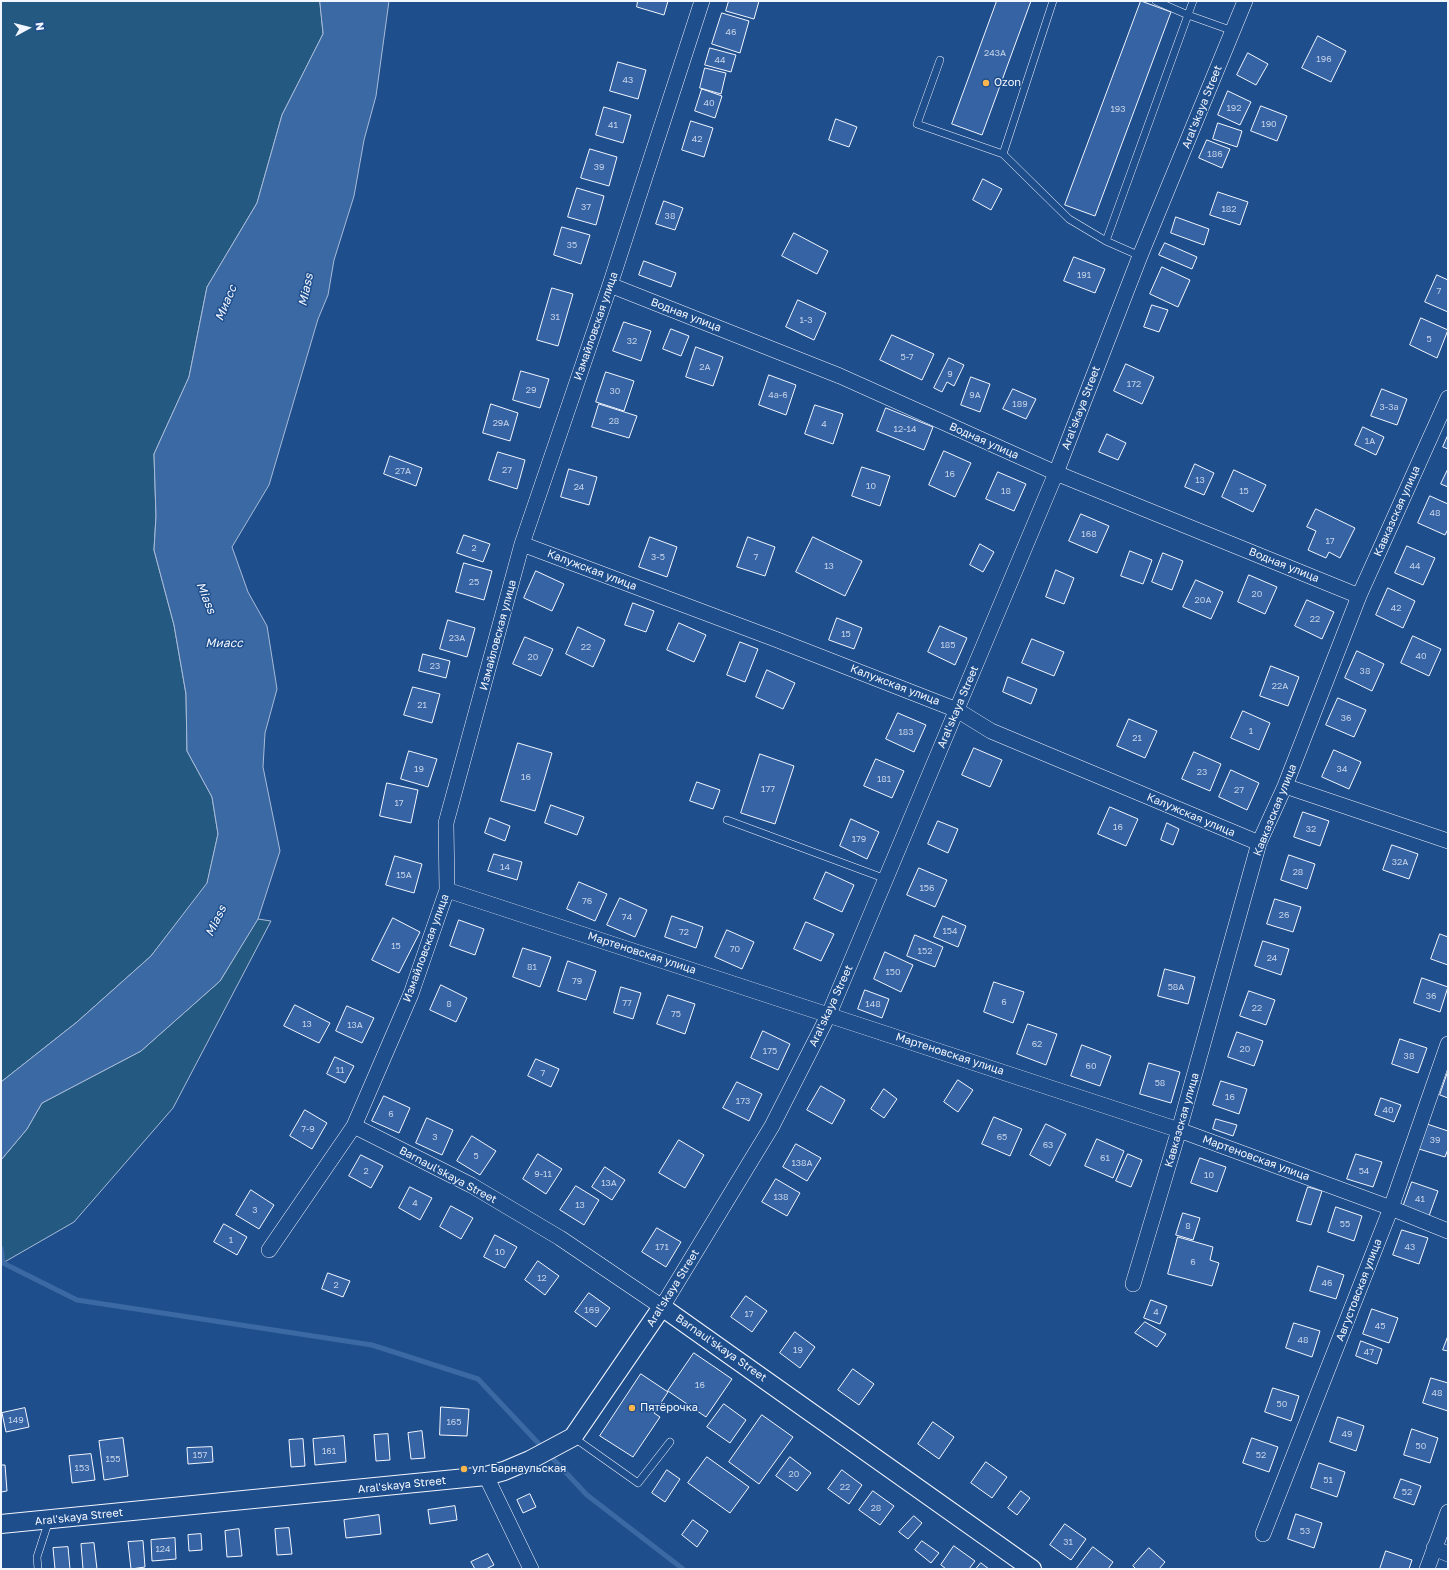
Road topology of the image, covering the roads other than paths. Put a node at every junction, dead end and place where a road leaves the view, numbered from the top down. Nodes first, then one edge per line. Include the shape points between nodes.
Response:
1 (702, 1) edge
2 (1053, 1) edge
3 (1156, 1) edge
4 (1193, 1) edge
5 (1245, 1) edge
6 (1188, 15) junction
7 (1233, 31) junction
8 (940, 60) dead end
9 (1003, 154) junction
10 (1106, 240) junction
11 (1140, 256) junction
12 (610, 285) junction
13 (1448, 398) edge
14 (1056, 473) junction
15 (522, 544) junction
16 (1359, 596) junction
17 (957, 710) junction
18 (1285, 786) junction
19 (727, 820) dead end
20 (1448, 841) edge
21 (1259, 843) junction
22 (886, 878) junction
23 (447, 890) junction
24 (830, 1014) junction
25 (1448, 1044) edge
26 (354, 1126) junction
27 (1179, 1130) junction
28 (1391, 1208) junction
29 (1448, 1231) edge
30 (269, 1250) dead end
31 (1133, 1284) dead end
32 (662, 1306) junction
33 (567, 1441) junction
34 (670, 1442) dead end
35 (486, 1476) junction
36 (1448, 1512) edge
37 (49, 1520) junction
38 (1, 1524) edge
39 (1263, 1534) dead end
40 (1441, 1551) edge
41 (38, 1569) edge
42 (531, 1569) edge
43 (1032, 1569) edge
44 (1427, 1569) edge

1 - 12 street, Измайловская улица
2 - 9 lane
3 - 6 lane
4 - 6 lane
5 - 7 street, Aral'skaya Street
6 - 7 lane
6 - 10 lane
7 - 11 street, Aral'skaya Street
8 - 9 lane via 917,124
9 - 10 lane via 1069,219
10 - 11 lane
11 - 14 street, Aral'skaya Street
12 - 14 street, Водная улица via 840,376
12 - 15 street, Измайловская улица
13 - 16 street, Кавказская улица
14 - 16 street, Водная улица
14 - 17 street, Aral'skaya Street
15 - 17 street, Калужская улица
15 - 23 street, Измайловская улица via 446,823
16 - 18 street, Кавказская улица
17 - 21 street, Калужская улица via 991,731
17 - 22 street, Aral'skaya Street
18 - 20 street
18 - 21 street, Кавказская улица
19 - 22 lane
21 - 27 street, Кавказская улица
22 - 24 street, Aral'skaya Street
23 - 24 street, Мартеновская улица
23 - 26 street, Измайловская улица via 411,994
24 - 27 street, Мартеновская улица
24 - 32 street, Aral'skaya Street via 772,1126
25 - 28 street, Августовская улица
26 - 30 street, Измайловская улица
26 - 32 street, Barnaul'skaya Street via 476,1188 560,1238
27 - 28 street, Мартеновская улица
27 - 31 street, Кавказская улица
28 - 29 street, Мартеновская улица
28 - 39 street, Августовская улица
32 - 33 street, Aral'skaya Street
32 - 43 street, Barnaul'skaya Street
33 - 34 lane via 638,1483
33 - 35 street, Aral'skaya Street via 530,1460
35 - 37 street, Aral'skaya Street
35 - 42 street
36 - 40 street
37 - 38 street, Aral'skaya Street
37 - 41 lane via 37,1557
40 - 44 street

